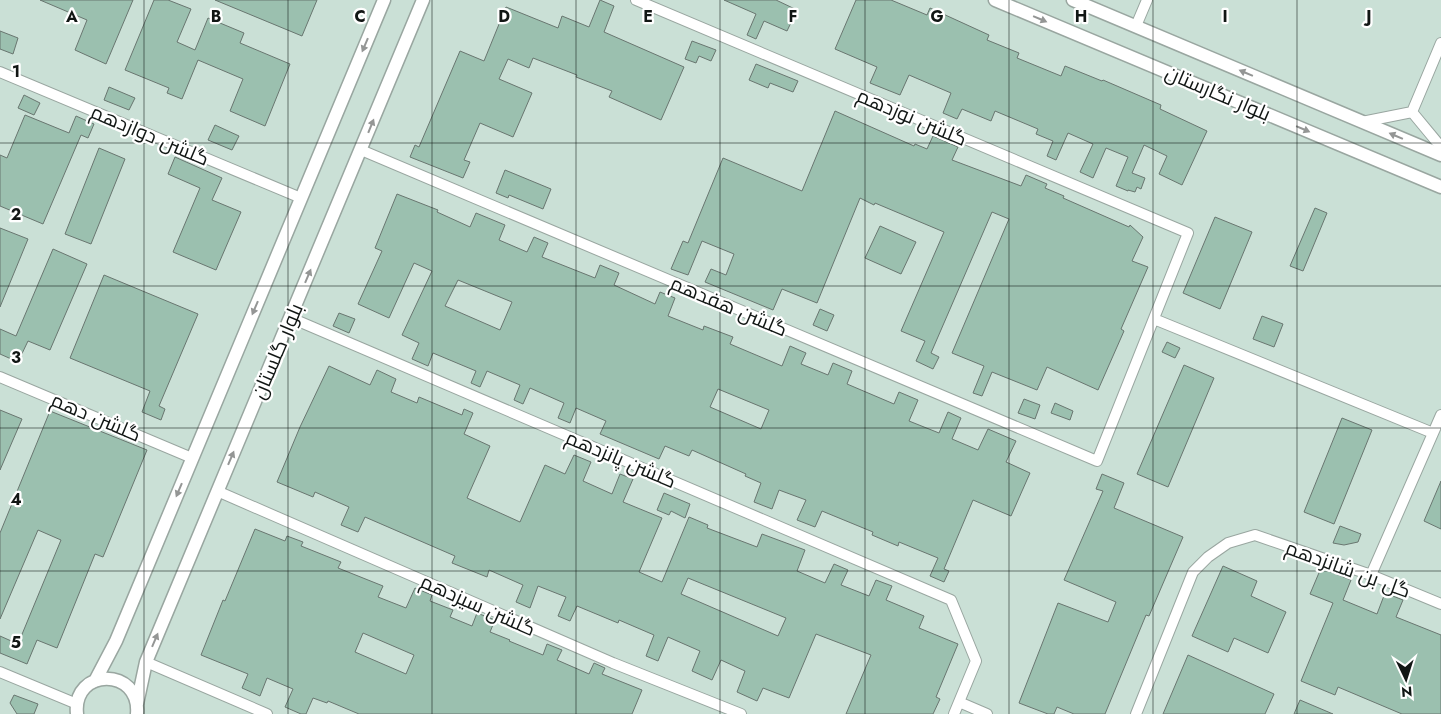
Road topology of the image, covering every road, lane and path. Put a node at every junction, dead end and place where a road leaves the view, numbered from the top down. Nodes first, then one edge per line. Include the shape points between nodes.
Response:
1 (384, 0) edge
2 (423, 0) edge
3 (636, 0) edge
4 (995, 0) edge
5 (1074, 0) edge
6 (1147, 0) edge
7 (1136, 26) junction
8 (1441, 43) edge
9 (0, 72) edge
10 (1412, 112) junction
11 (1361, 122) junction
12 (1441, 147) edge
13 (361, 150) junction
14 (1441, 155) edge
15 (1441, 186) edge
16 (301, 198) junction
17 (291, 318) junction
18 (1154, 319) junction
19 (0, 377) edge
20 (1441, 416) edge
21 (1433, 433) junction
22 (192, 458) junction
23 (217, 491) junction
24 (1371, 575) junction
25 (1441, 604) edge
26 (146, 662) junction
27 (0, 672) edge
28 (95, 681) junction
29 (959, 702) junction
30 (77, 709) edge
31 (137, 709) edge
32 (268, 714) edge
33 (741, 714) edge
34 (954, 714) edge
35 (987, 714) edge
36 (1136, 714) edge

1 -> 16 street, بلوار گلستان
13 -> 2 street, بلوار گلستان
3 - 18 street, گلشن نوزدهم via 1188,233
4 -> 15 street, بلوار نگارستان
5 - 7 street, بلوار نگارستان
6 - 7 street
11 -> 7 street, بلوار نگارستان
8 - 10 street
9 - 16 street, گلشن دوازدهم
10 - 11 street
10 - 12 street
14 -> 11 street, بلوار نگارستان
17 -> 13 street, بلوار گلستان
13 - 18 street, گلشن هفدهم via 1096,461
16 -> 22 street, بلوار گلستان
23 -> 17 street, بلوار گلستان
17 - 29 street, گلشن پانزدهم via 952,600 976,661
18 - 21 street
19 - 22 street, گلشن دهم
20 - 21 street
21 - 24 street
22 -> 28 street, بلوار گلستان via 116,641
26 -> 23 street, بلوار گلستان
23 - 33 street, گلشن سیزدهم via 613,663
24 - 25 street, گل بن شانزدهم
24 - 36 street, گل بن شانزدهم via 1255,535 1228,543 1194,572
26 - 31 street, بلوار گلستان
26 - 32 street
27 - 30 street
28 - 30 street, بلوار گلستان via 83,690
28 - 31 street via 109,679 120,682 132,692
29 - 34 street
29 - 35 street

